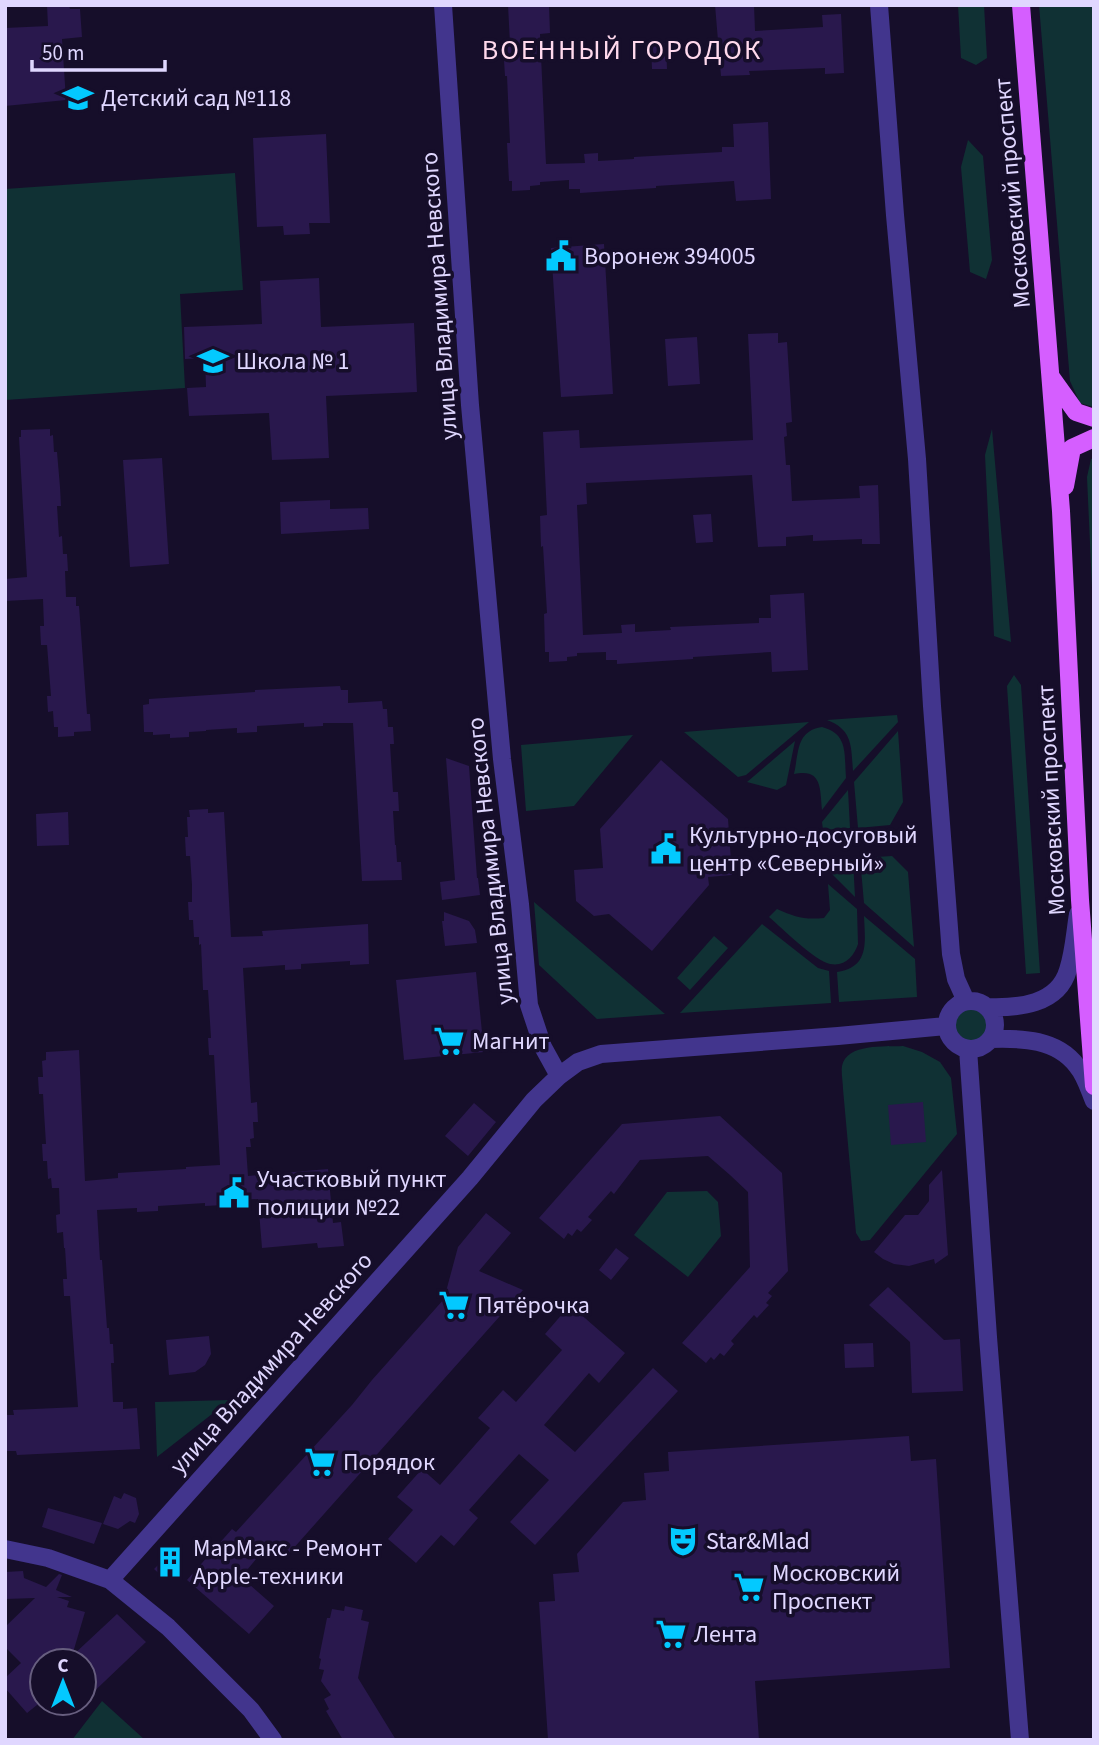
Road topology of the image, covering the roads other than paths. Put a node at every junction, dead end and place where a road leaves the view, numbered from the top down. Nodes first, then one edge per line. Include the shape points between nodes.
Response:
1 (443, 5) edge
2 (879, 5) edge
3 (1021, 5) edge
4 (1051, 377) junction
5 (1094, 418) edge
6 (1094, 438) edge
7 (1060, 511) junction
8 (1080, 900) junction
9 (966, 1001) junction
10 (988, 1007) junction
11 (946, 1026) junction
12 (991, 1039) junction
13 (968, 1049) junction
14 (559, 1076) junction
15 (1094, 1086) edge
16 (1094, 1101) edge
17 (5, 1549) edge
18 (110, 1580) junction
19 (274, 1740) edge
20 (1020, 1740) edge

1 - 14 street, улица Владимира Невского via 470,405 502,760 529,1005
2 - 9 street via 917,459 951,954
3 - 4 main road, Московский проспект
4 - 5 main road via 1076,412
4 - 7 main road, Московский проспект
6 - 7 main road, Московский проспект via 1072,447
7 - 8 main road, Московский проспект
8 - 10 street via 1068,971 1059,986 1027,1005
8 - 15 main road, Московский проспект
9 - 10 street
9 - 11 street via 953,1008
10 - 12 street via 996,1027
11 - 13 street via 955,1044
11 - 14 street via 601,1054 578,1062
12 - 13 street via 982,1047
12 - 16 street via 1026,1040 1058,1049 1078,1066
13 - 20 street
14 - 18 street, улица Владимира Невского
17 - 18 street via 48,1558
18 - 19 street via 168,1627 251,1710

